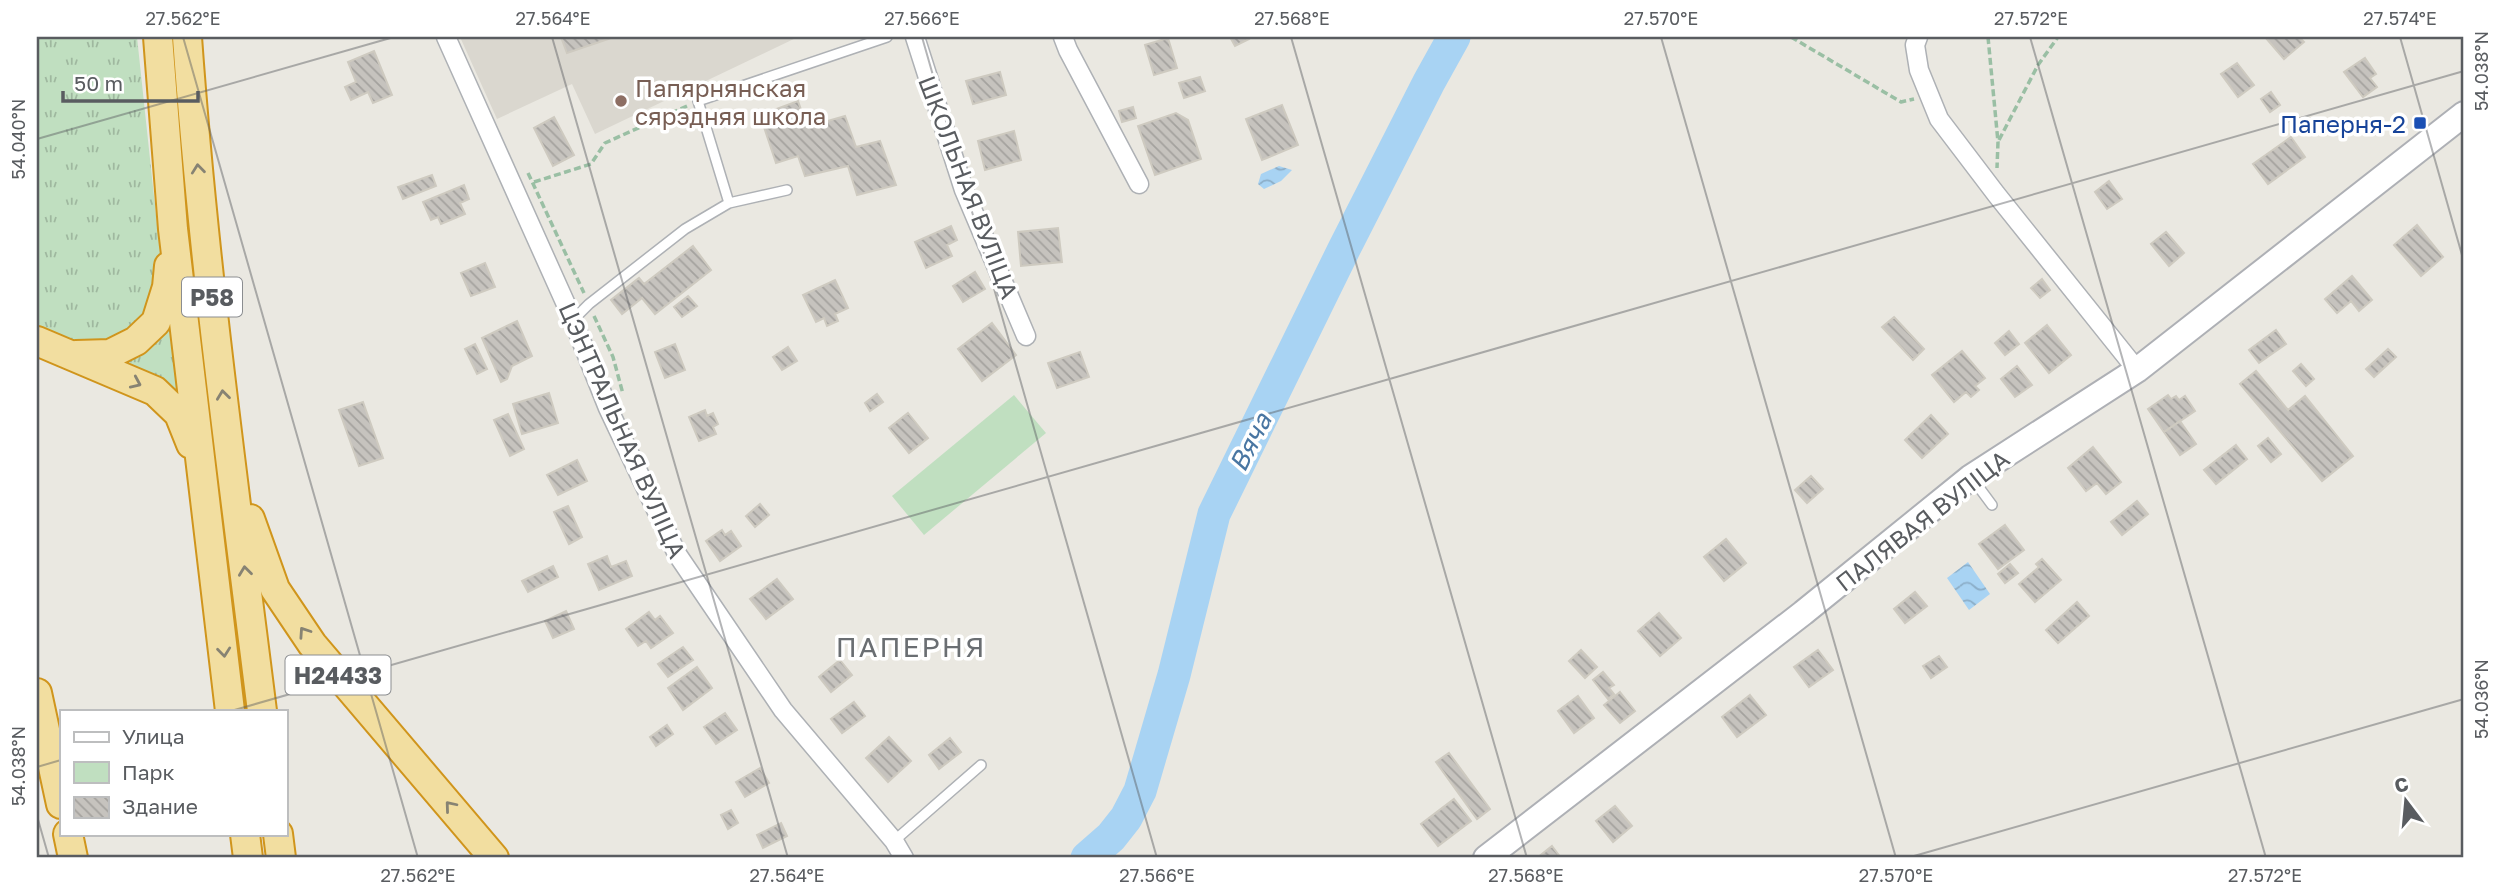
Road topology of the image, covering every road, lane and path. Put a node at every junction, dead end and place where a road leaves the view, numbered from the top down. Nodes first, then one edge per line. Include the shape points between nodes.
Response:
1 (158, 37) edge
2 (187, 37) edge
3 (446, 37) edge
4 (887, 37) edge
5 (915, 37) edge
6 (1063, 37) edge
7 (1791, 37) edge
8 (1918, 37) edge
9 (1988, 37) edge
10 (2058, 37) edge
11 (1930, 96) junction
12 (698, 101) junction
13 (2464, 114) edge
14 (1998, 142) junction
15 (534, 182) dead end
16 (1139, 184) dead end
17 (787, 190) dead end
18 (1996, 194) junction
19 (729, 203) junction
20 (173, 229) junction
21 (589, 304) junction
22 (573, 320) junction
23 (1026, 336) dead end
24 (37, 341) edge
25 (74, 355) junction
26 (2137, 370) junction
27 (623, 396) dead end
28 (231, 463) junction
29 (1971, 477) junction
30 (203, 487) junction
31 (1992, 505) dead end
32 (37, 694) edge
33 (230, 710) edge
34 (262, 710) edge
35 (981, 765) dead end
36 (60, 799) edge
37 (68, 836) edge
38 (245, 836) edge
39 (278, 836) edge
40 (894, 841) junction
41 (73, 858) edge
42 (248, 858) edge
43 (281, 858) edge
44 (494, 858) edge
45 (904, 858) edge
46 (1486, 858) edge

1 - 20 highway, Р58
28 -> 2 highway, Р58
3 - 22 street, ЦЭНТРАЛЬНАЯ ВУЛІЦА
4 - 12 lane
5 - 23 street, ШКОЛЬНАЯ ВУЛІЦА via 964,190
6 - 16 street
7 - 11 path via 1901,102
8 - 11 street via 1919,70
9 - 14 path
10 - 14 path
11 - 18 street via 1939,119
12 - 15 path via 605,143 591,163
12 - 19 lane
13 - 26 main road, ПАЛЯВАЯ ВУЛІЦА
14 - 18 path
17 - 19 lane
18 - 26 street
19 - 21 lane via 685,229
20 - 25 highway via 167,287 156,322 136,341 110,354
20 - 30 highway, Р58
21 - 22 lane
21 - 27 path via 613,357
22 - 40 street, ЦЭНТРАЛЬНАЯ ВУЛІЦА via 614,421 684,565 783,710
24 - 25 highway
25 -> 30 highway via 155,391 179,414
26 - 29 main road, ПАЛЯВАЯ ВУЛІЦА
34 -> 28 highway, Р58
44 -> 28 highway, Н24433 via 312,644 275,589
29 - 31 lane
29 - 46 main road, ПАЛЯВАЯ ВУЛІЦА
30 -> 33 highway, Р58
32 - 36 highway
35 - 40 lane
37 - 41 highway
38 - 42 highway
39 - 43 highway
40 - 45 street, ЦЭНТРАЛЬНАЯ ВУЛІЦА

